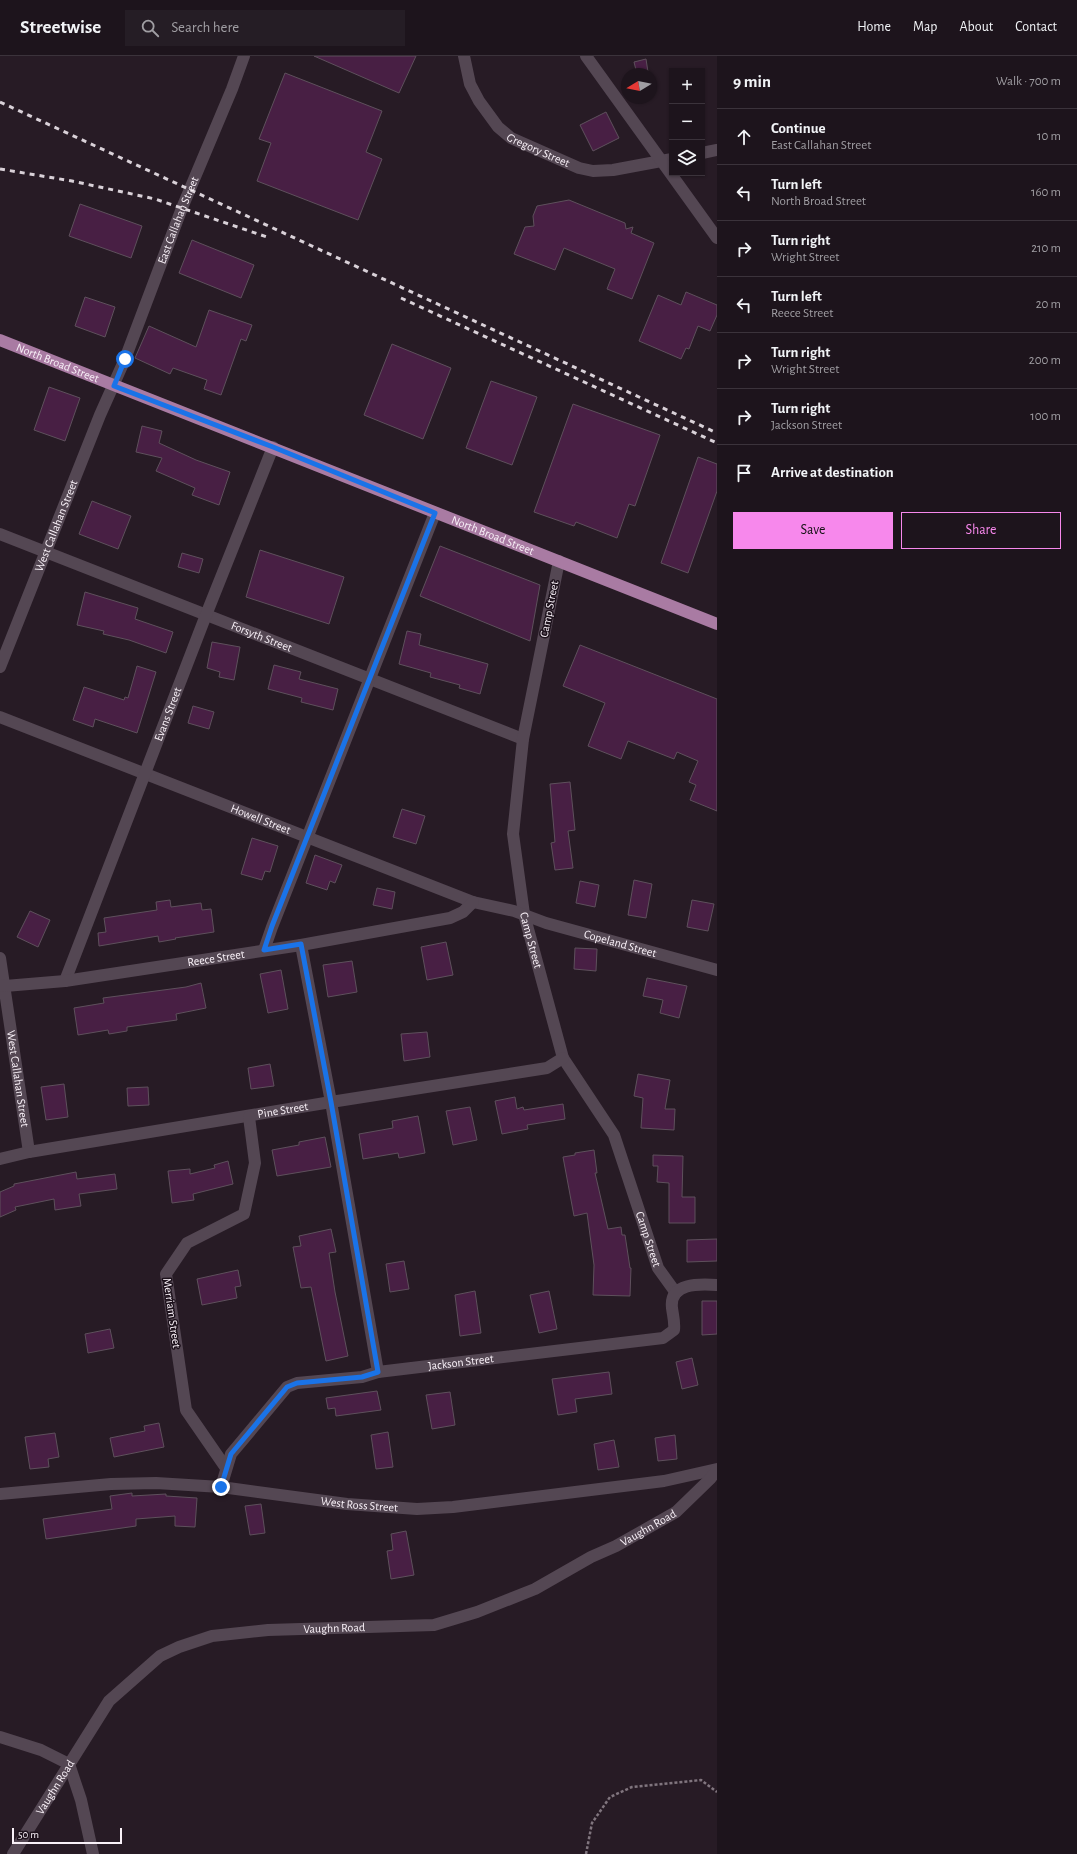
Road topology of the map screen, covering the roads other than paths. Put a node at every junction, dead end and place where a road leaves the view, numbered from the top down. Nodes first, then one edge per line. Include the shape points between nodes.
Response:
1 (244, 56) edge
2 (464, 56) edge
3 (586, 56) edge
4 (717, 150) edge
5 (705, 152) edge
6 (666, 160) edge
7 (717, 238) edge
8 (0, 340) edge
9 (114, 386) junction
10 (273, 447) junction
11 (435, 513) junction
12 (0, 534) edge
13 (45, 551) junction
14 (559, 561) junction
15 (206, 615) junction
16 (717, 624) edge
17 (0, 667) edge
18 (370, 678) junction
19 (0, 718) edge
20 (523, 739) junction
21 (146, 773) junction
22 (308, 836) junction
23 (473, 902) junction
24 (524, 914) junction
25 (301, 944) junction
26 (264, 950) junction
27 (0, 958) edge
28 (717, 970) edge
29 (65, 981) junction
30 (2, 986) edge
31 (563, 1058) junction
32 (331, 1102) junction
33 (249, 1117) junction
34 (29, 1152) junction
35 (0, 1159) edge
36 (717, 1285) edge
37 (676, 1293) junction
38 (378, 1372) junction
39 (226, 1468) junction
40 (717, 1469) edge
41 (221, 1487) junction
42 (0, 1494) edge
43 (0, 1737) edge
44 (69, 1764) junction
45 (13, 1854) edge
46 (93, 1854) edge

1 - 9 street, East Callahan Street
2 - 6 street, Gregory Street via 470,84 479,101 498,127 511,138 579,168 593,171
3 - 6 street
4 - 5 street
6 - 7 street
8 - 9 main road, North Broad Street
9 - 10 main road, North Broad Street
9 - 13 street, West Callahan Street
10 - 11 main road, North Broad Street
10 - 15 street, Evans Street
11 - 14 main road, North Broad Street
11 - 18 street
12 - 13 street, Forsyth Street
13 - 15 street, Forsyth Street
13 - 17 street, West Callahan Street
14 - 16 main road, North Broad Street
14 - 20 street, Camp Street
15 - 18 street, Forsyth Street
15 - 21 street, Evans Street
18 - 20 street, Forsyth Street
18 - 22 street
19 - 21 street, Howell Street
20 - 24 street, Camp Street via 514,834
21 - 22 street, Howell Street
21 - 29 street, Evans Street
22 - 23 street, Howell Street
22 - 26 street
23 - 24 street, Howell Street
23 - 25 street, Reece Street via 463,912 450,918
24 - 28 street, Copeland Street via 546,923
24 - 31 street, Camp Street
25 - 26 street, Reece Street
25 - 32 street
26 - 29 street, Reece Street
27 - 30 street, West Callahan Street
29 - 30 street, Reece Street
30 - 34 street, West Callahan Street
31 - 32 street, Pine Street via 547,1068
31 - 37 street, Camp Street via 614,1134 658,1268
32 - 33 street, Pine Street
32 - 38 street
33 - 34 street, Pine Street
33 - 39 street, Merriam Street via 255,1163 244,1214 187,1243 166,1274 186,1410
34 - 35 street, Pine Street
36 - 37 street via 685,1286
37 - 38 street, Jackson Street via 672,1307 674,1330 663,1338
38 - 39 street, Jackson Street via 362,1377 297,1383 287,1387 231,1454
39 - 41 street, Jackson Street
40 - 41 street, West Ross Street via 664,1481 453,1507 417,1509 347,1504
40 - 44 street, Vaughn Road via 676,1512 535,1589 477,1612 434,1625 268,1630 212,1636 179,1647 160,1656 109,1701
41 - 42 street, West Ross Street via 156,1482
43 - 44 street via 41,1750
44 - 45 street, Vaughn Road
44 - 46 street via 81,1800

